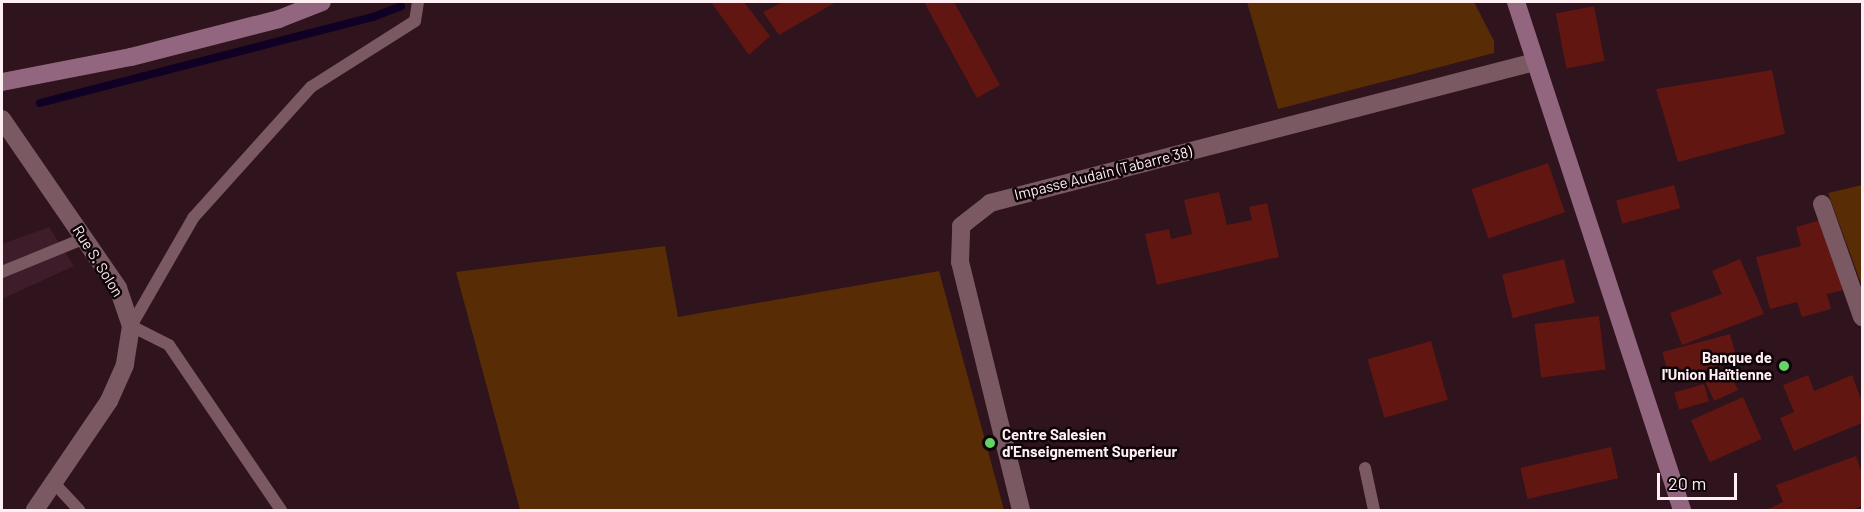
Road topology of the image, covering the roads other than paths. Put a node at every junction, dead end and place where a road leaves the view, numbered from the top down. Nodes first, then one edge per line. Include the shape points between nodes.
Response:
1 (322, 2) edge
2 (418, 2) edge
3 (1517, 2) edge
4 (1535, 62) junction
5 (2, 82) edge
6 (2, 119) edge
7 (1822, 204) dead end
8 (85, 238) junction
9 (2, 272) edge
10 (1863, 317) edge
11 (131, 326) junction
12 (1365, 468) dead end
13 (54, 483) junction
14 (35, 510) edge
15 (79, 510) edge
16 (281, 510) edge
17 (1021, 510) edge
18 (1374, 510) edge
19 (1682, 510) edge

1 - 5 main road via 279,19 131,57
2 - 11 lane via 416,21 311,87 193,218
3 - 4 main road
4 - 17 street, Impasse Audain (Tabarre 38) via 990,202 961,226 960,262
4 - 19 main road
6 - 8 street, Rue S. Solon
7 - 10 street
8 - 9 lane
8 - 11 street, Rue S. Solon via 118,288
11 - 13 street via 125,365 109,400
11 - 16 lane via 169,345
12 - 18 lane
13 - 14 street
13 - 15 lane

